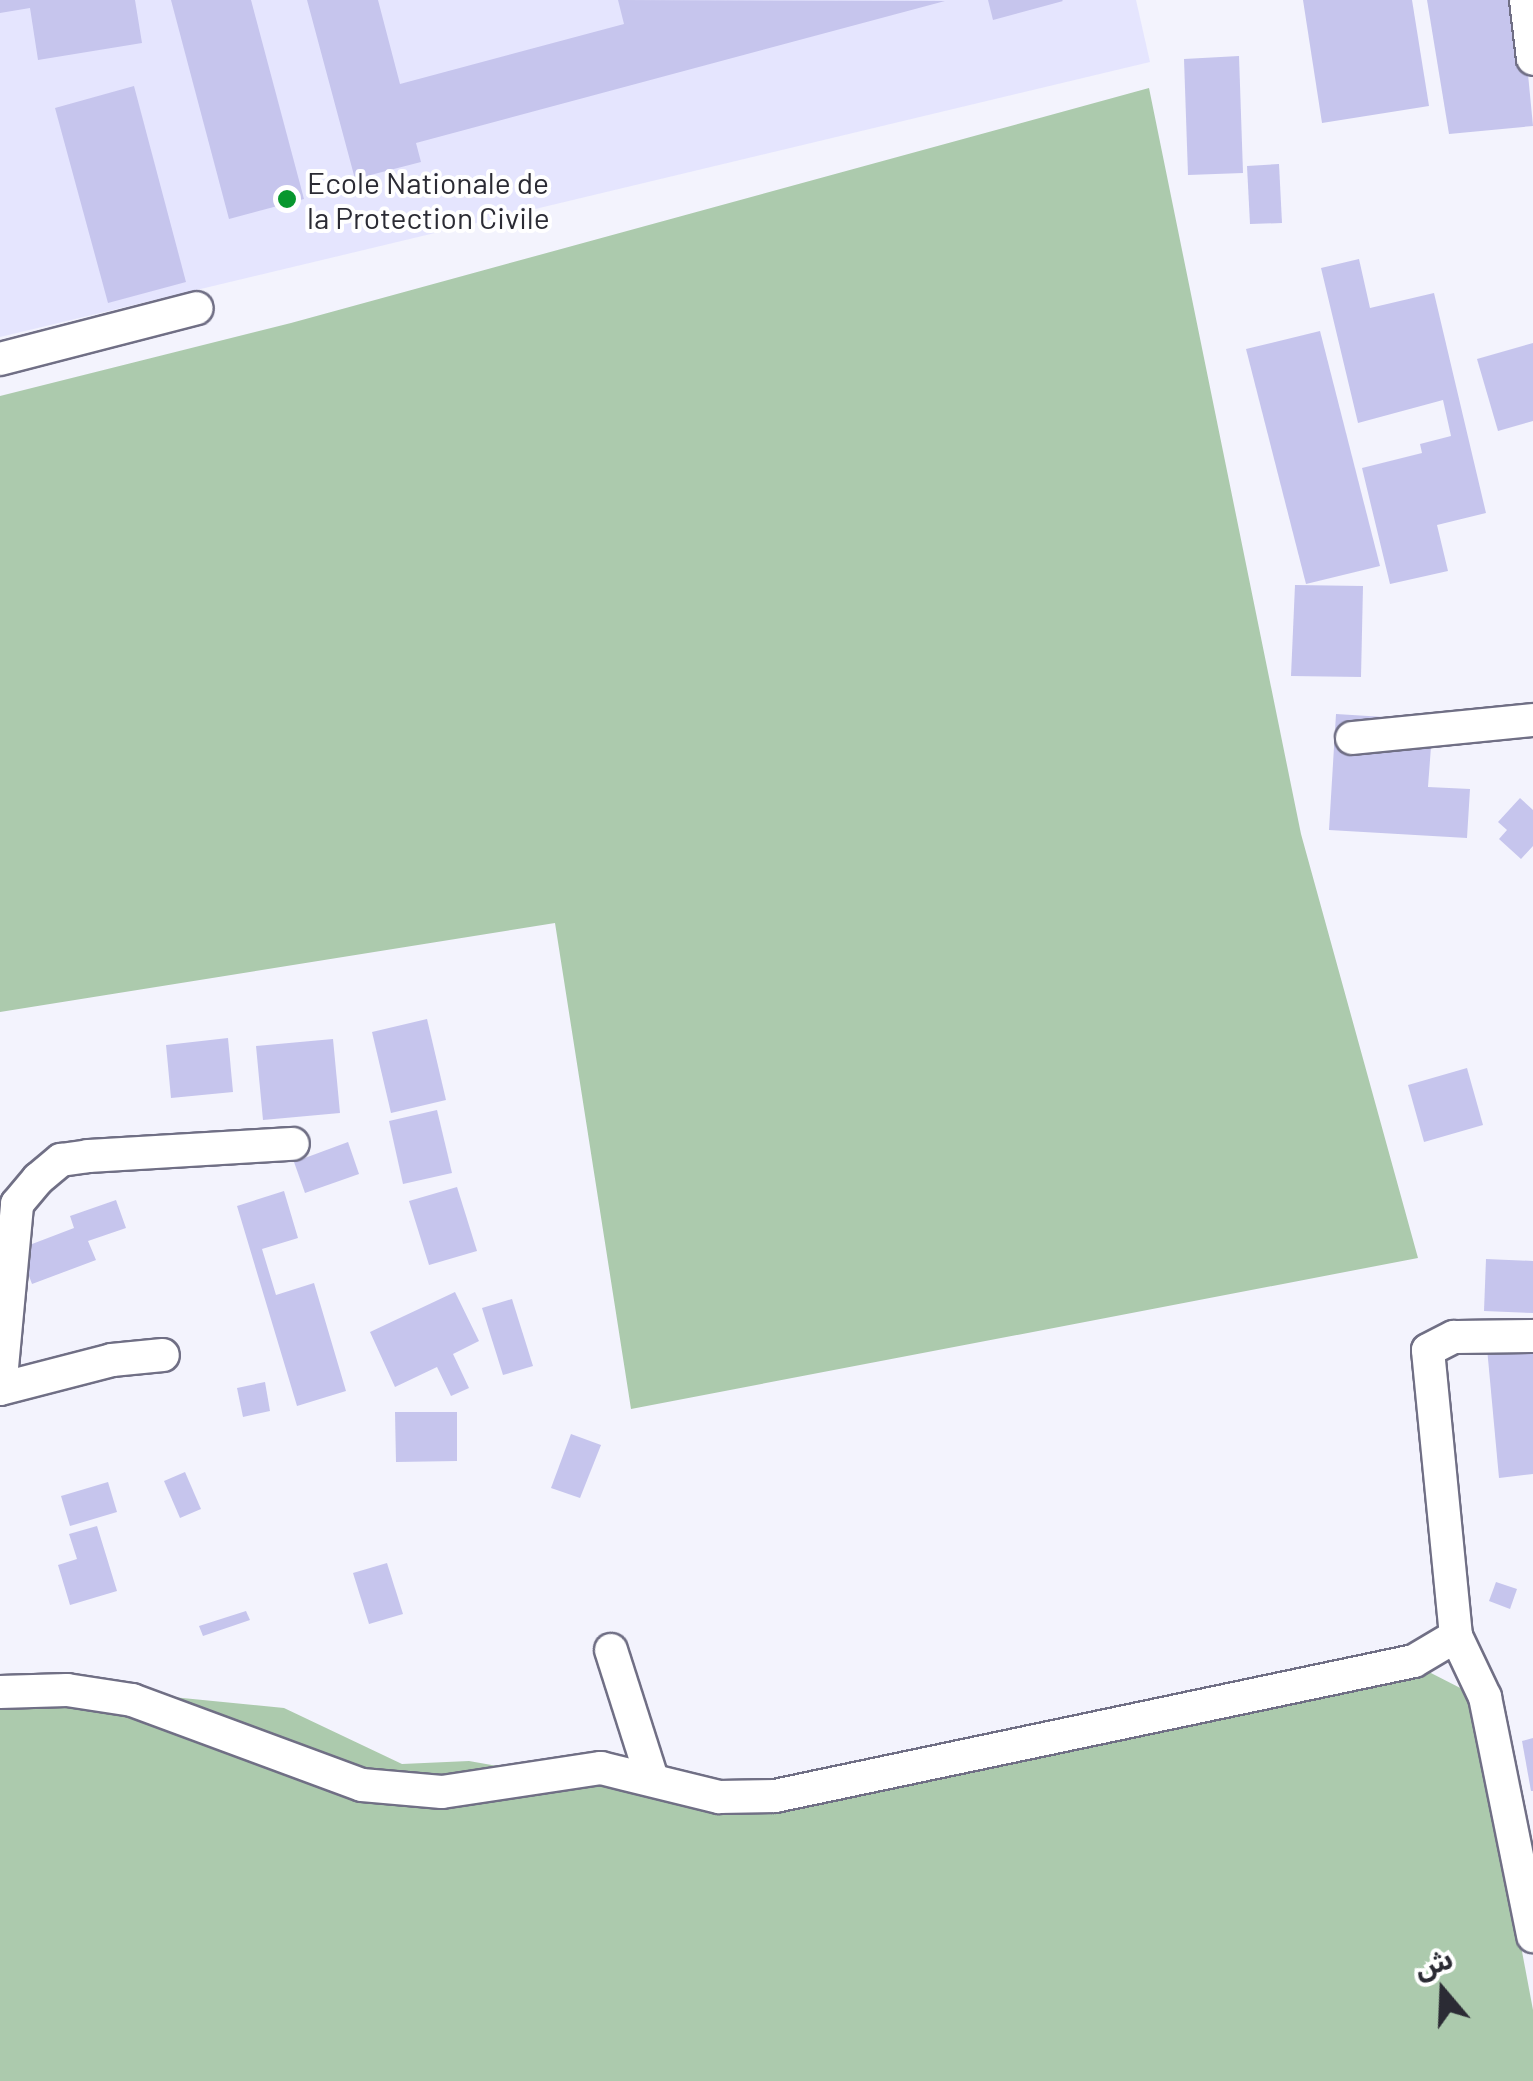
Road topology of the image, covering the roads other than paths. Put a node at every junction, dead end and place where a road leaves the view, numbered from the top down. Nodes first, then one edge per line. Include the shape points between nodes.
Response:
1 (1526, 0) edge
2 (1533, 59) edge
3 (198, 308) dead end
4 (0, 359) edge
5 (1533, 720) edge
6 (1352, 738) dead end
7 (294, 1144) dead end
8 (1533, 1336) edge
9 (163, 1355) dead end
10 (0, 1389) edge
11 (1456, 1636) junction
12 (610, 1650) dead end
13 (0, 1692) edge
14 (651, 1775) junction
15 (1533, 1936) edge

1 - 2 street
3 - 4 street
5 - 6 street
7 - 10 street via 60,1160 17,1204
8 - 11 street via 1454,1337 1428,1350
9 - 10 street via 112,1360
11 - 14 street via 1414,1660 776,1796 719,1797
11 - 15 street via 1484,1697
12 - 14 street
13 - 14 street via 67,1690 132,1700 362,1785 442,1792 601,1768

